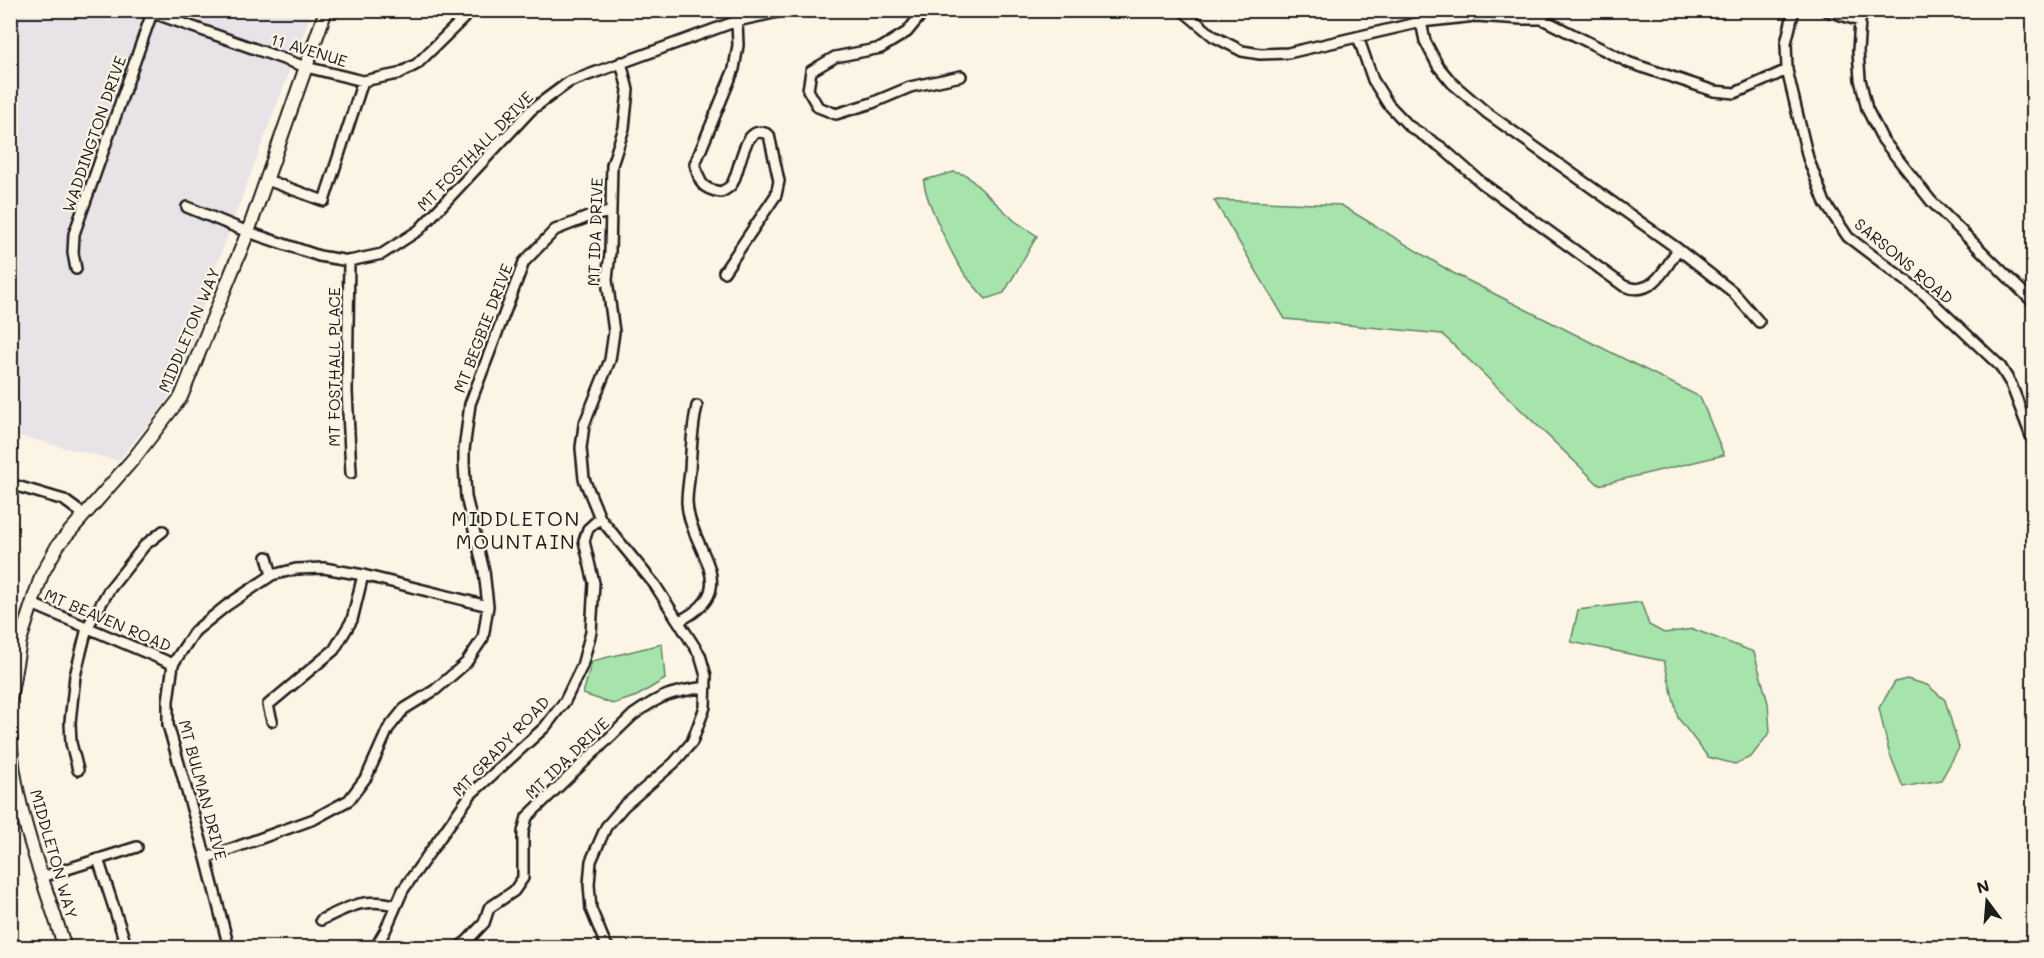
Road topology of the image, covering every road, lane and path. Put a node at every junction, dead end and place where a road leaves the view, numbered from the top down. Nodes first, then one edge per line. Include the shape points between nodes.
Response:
1 (326, 10) edge
2 (472, 10) edge
3 (787, 10) edge
4 (925, 10) edge
5 (1794, 10) edge
6 (1825, 10) edge
7 (1864, 10) edge
8 (150, 11) edge
9 (1182, 11) edge
10 (737, 21) junction
11 (1860, 21) junction
12 (1421, 22) junction
13 (1358, 37) junction
14 (621, 62) junction
15 (306, 68) junction
16 (1787, 70) junction
17 (961, 76) dead end
18 (363, 81) junction
19 (267, 180) junction
20 (187, 207) dead end
21 (610, 212) junction
22 (248, 232) junction
23 (1678, 249) junction
24 (349, 261) junction
25 (76, 269) dead end
26 (724, 272) dead end
27 (2034, 303) edge
28 (1759, 322) dead end
29 (697, 406) dead end
30 (2034, 444) edge
31 (351, 472) dead end
32 (10, 484) edge
33 (83, 514) junction
34 (600, 518) junction
35 (163, 531) dead end
36 (267, 557) dead end
37 (272, 575) junction
38 (363, 575) junction
39 (32, 604) junction
40 (488, 606) junction
41 (679, 621) junction
42 (87, 628) junction
43 (173, 664) junction
44 (706, 687) junction
45 (10, 699) edge
46 (272, 721) dead end
47 (10, 733) edge
48 (11, 742) edge
49 (78, 770) dead end
50 (137, 847) dead end
51 (206, 858) junction
52 (98, 860) junction
53 (42, 877) junction
54 (396, 905) junction
55 (321, 920) dead end
56 (65, 948) edge
57 (127, 948) edge
58 (229, 948) edge
59 (375, 948) edge
60 (458, 948) edge
61 (609, 948) edge

1 - 15 street, MIDDLETON WAY
2 - 18 street, 11 AVENUE via 417,64 398,74
3 - 10 street, MT FOSTHALL DRIVE
4 - 17 street via 907,32 881,48 835,57 811,71 808,90 818,107 836,114 910,87
5 - 16 street, SARSONS ROAD via 1786,43
6 - 11 street
7 - 11 street
8 - 15 street, 11 AVENUE
8 - 25 street, WADDINGTON DRIVE via 74,234
9 - 13 street via 1213,36 1242,51 1260,54 1288,53
10 - 14 street, MT FOSTHALL DRIVE
10 - 26 street via 734,69 695,164 699,180 708,190 721,192 732,185 748,140 763,131 769,135 779,181 776,195
11 - 27 street via 1860,79 1867,109 1883,140 1931,201
12 - 13 street
12 - 16 street via 1476,15 1542,19 1630,63 1714,91 1734,93
12 - 23 street via 1425,41 1452,83 1487,113
13 - 23 street via 1373,80 1409,126 1624,286 1639,289 1656,282
14 - 21 street, MT IDA DRIVE via 628,90 624,128 612,165
14 - 24 street, MT FOSTHALL DRIVE via 569,82 531,110 419,230 382,254
15 - 18 street, 11 AVENUE
15 - 19 street, MIDDLETON WAY
16 - 30 street, SARSONS ROAD via 1808,158 1824,203 1848,237 1925,295 2000,366
18 - 19 street, 11 AVENUE via 324,201
19 - 22 street, MIDDLETON WAY
20 - 22 street, MT FOSTHALL DRIVE
21 - 34 street, MT IDA DRIVE via 607,280 614,332 610,360 584,425 581,448 584,479
21 - 40 street, MT BEGBIE DRIVE via 555,230 524,262 470,404 464,450 466,497 484,571
22 - 24 street, MT FOSTHALL DRIVE
22 - 33 street, MIDDLETON WAY via 181,397 135,457
23 - 28 street via 1734,292
24 - 31 street, MT FOSTHALL PLACE via 347,391
29 - 41 street via 687,503 710,569 711,588 703,605
32 - 33 street via 64,500
33 - 39 street, MIDDLETON WAY via 58,545
34 - 41 street, MT IDA DRIVE via 656,585
34 - 54 street, MT GRADY ROAD via 584,541 594,583 591,632 582,666 566,701 545,727 471,794
35 - 42 street via 146,545 109,590
36 - 37 street
37 - 38 street, MT BULMAN DRIVE via 324,568
37 - 43 street, MT BULMAN DRIVE via 195,630
38 - 40 street, MT BULMAN DRIVE
38 - 46 street via 352,620 334,650 268,705
39 - 42 street, MT BEAVEN ROAD
39 - 45 street, MIDDLETON WAY via 20,641
40 - 51 street, MT BEGBIE DRIVE via 483,638 466,663 435,690 404,709 388,729 367,776 349,800 314,819
41 - 44 street, MT IDA DRIVE via 700,655
42 - 43 street, MT BEAVEN ROAD
42 - 49 street via 75,676 70,722
43 - 51 street, MT BULMAN DRIVE via 168,725
44 - 60 street, MT IDA DRIVE via 671,692 652,701 527,817 523,832 523,878 514,891 489,908 484,923
44 - 61 street, MT IDA DRIVE via 705,707 692,741 606,827 591,861 591,909
47 - 48 street, MIDDLETON WAY
48 - 53 street, MIDDLETON WAY via 21,804
50 - 52 street
51 - 58 street, MT BULMAN DRIVE
52 - 53 street
52 - 57 street
53 - 56 street, MIDDLETON WAY
54 - 55 street via 366,902
54 - 59 street, MT GRADY ROAD

